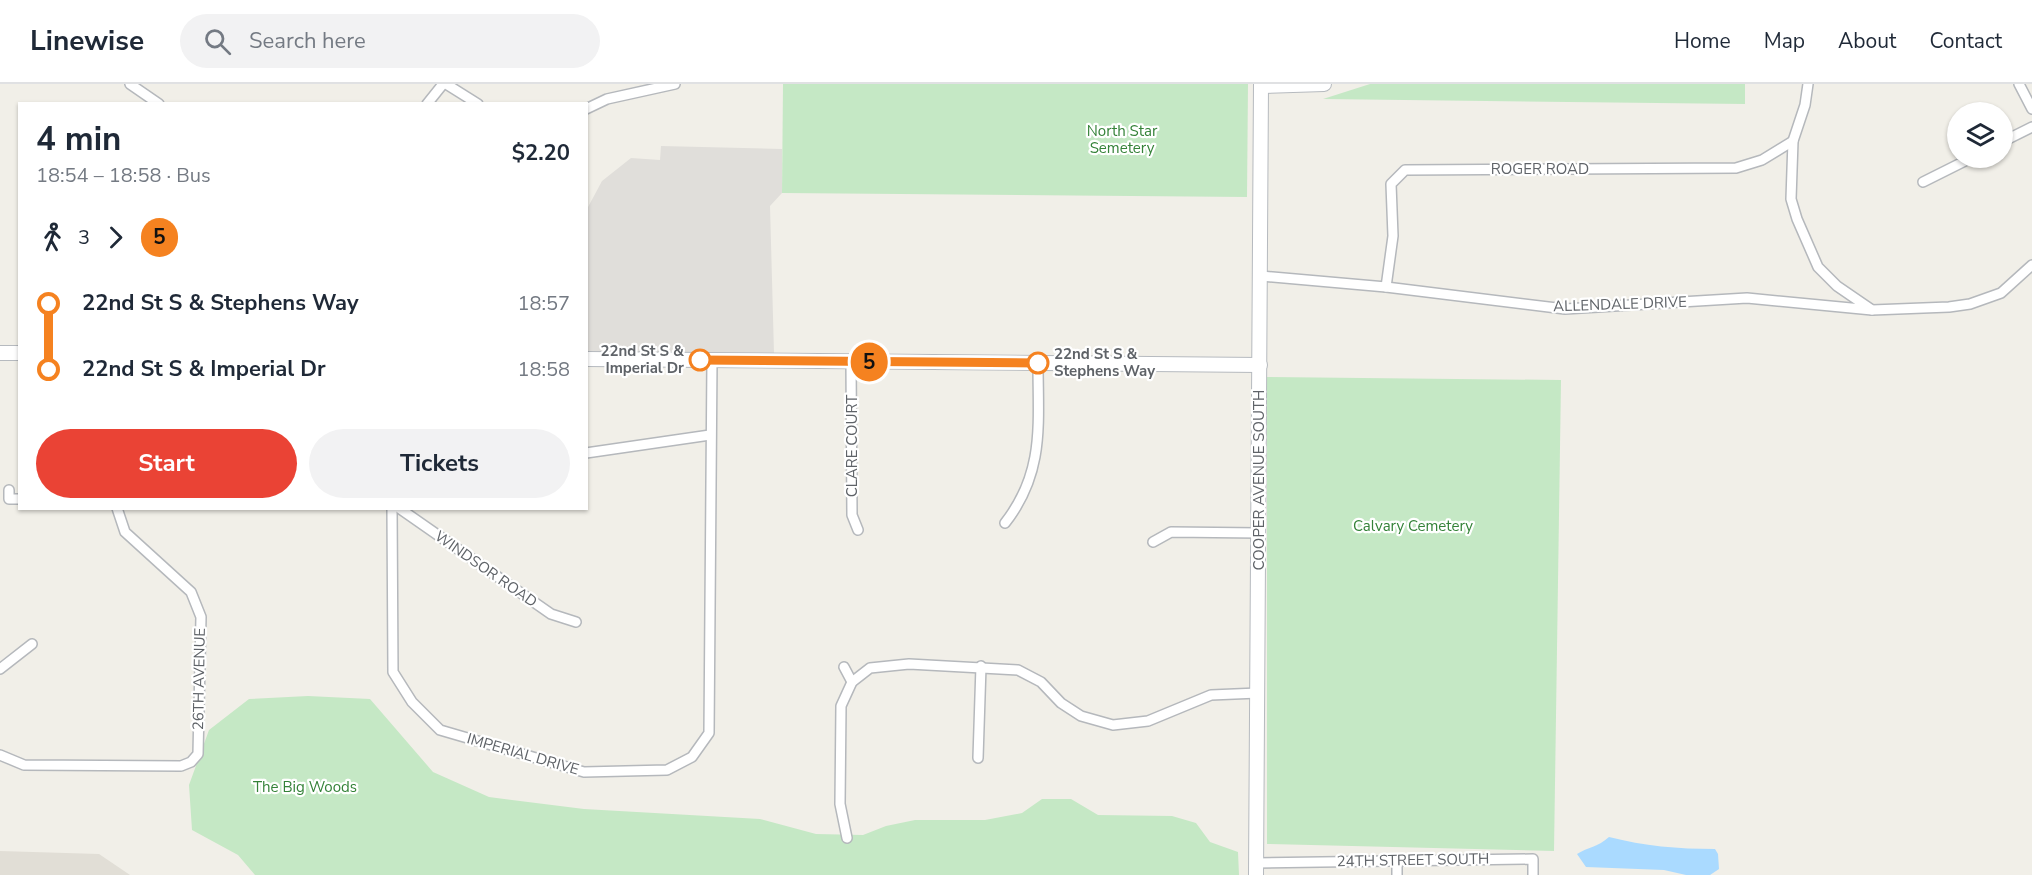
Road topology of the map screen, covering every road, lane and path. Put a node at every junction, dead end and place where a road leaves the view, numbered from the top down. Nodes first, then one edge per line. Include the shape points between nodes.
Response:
1 (130, 84) edge
2 (445, 84) edge
3 (675, 84) edge
4 (1324, 84) edge
5 (1808, 84) edge
6 (2019, 84) edge
7 (1261, 85) edge
8 (156, 102) edge
9 (429, 102) edge
10 (475, 102) edge
11 (588, 108) edge
12 (2032, 109) edge
13 (2032, 127) edge
14 (2013, 136) edge
15 (1793, 141) junction
16 (1951, 168) edge
17 (1923, 182) dead end
18 (2032, 265) edge
19 (1261, 276) junction
20 (1386, 287) junction
21 (1872, 310) junction
22 (0, 353) edge
23 (18, 353) edge
24 (588, 359) edge
25 (712, 360) junction
26 (851, 361) junction
27 (1038, 363) junction
28 (1260, 365) junction
29 (710, 435) junction
30 (588, 453) edge
31 (9, 490) dead end
32 (18, 499) edge
33 (118, 510) edge
34 (392, 510) edge
35 (402, 510) edge
36 (1005, 523) dead end
37 (858, 530) dead end
38 (1259, 533) junction
39 (1153, 542) dead end
40 (576, 622) dead end
41 (32, 644) dead end
42 (981, 666) junction
43 (844, 667) dead end
44 (0, 669) edge
45 (852, 682) junction
46 (1258, 693) junction
47 (0, 755) edge
48 (978, 758) dead end
49 (847, 838) dead end
50 (1397, 860) junction
51 (1256, 869) edge
52 (1397, 875) edge
53 (1533, 875) edge

1 - 8 street
2 - 9 street
2 - 10 street
3 - 11 street via 607,99
4 - 7 street
5 - 15 street
6 - 12 street
7 - 19 street, COOPER AVENUE SOUTH
13 - 14 street
15 - 20 street, ROGER ROAD via 1762,160 1736,168 1405,170 1391,184 1393,236
15 - 21 street via 1791,199 1818,267 1837,286
16 - 17 street
18 - 21 street, ALLENDALE DRIVE via 2001,293 1970,304
19 - 20 street, ALLENDALE DRIVE
19 - 28 street, COOPER AVENUE SOUTH
20 - 21 street, ALLENDALE DRIVE via 1565,309 1747,298
22 - 23 street
24 - 25 street
25 - 26 street
25 - 29 street, IMPERIAL DRIVE
26 - 27 street
26 - 37 street, CLARE COURT via 852,515
27 - 28 street
27 - 36 street via 1037,450 1022,502
28 - 38 street, COOPER AVENUE SOUTH
29 - 30 street
29 - 34 street, IMPERIAL DRIVE via 709,733 692,757 667,770 584,772 440,730 412,702 393,672
31 - 32 street via 9,499
33 - 47 street, 26TH AVENUE via 124,532 191,592 201,617 198,754 181,766 24,765
35 - 40 street, WINDSOR ROAD via 551,614
38 - 39 street via 1171,532
38 - 46 street, COOPER AVENUE SOUTH
41 - 44 street
42 - 45 street via 885,665 870,668
42 - 46 street via 1018,670 1041,682 1061,703 1081,716 1113,725 1148,721 1211,695
42 - 48 street
43 - 45 street
45 - 49 street via 845,692 840,715 840,804
46 - 51 street, COOPER AVENUE SOUTH
50 - 51 street, 24TH STREET SOUTH
50 - 52 street
50 - 53 street, 24TH STREET SOUTH via 1533,859

